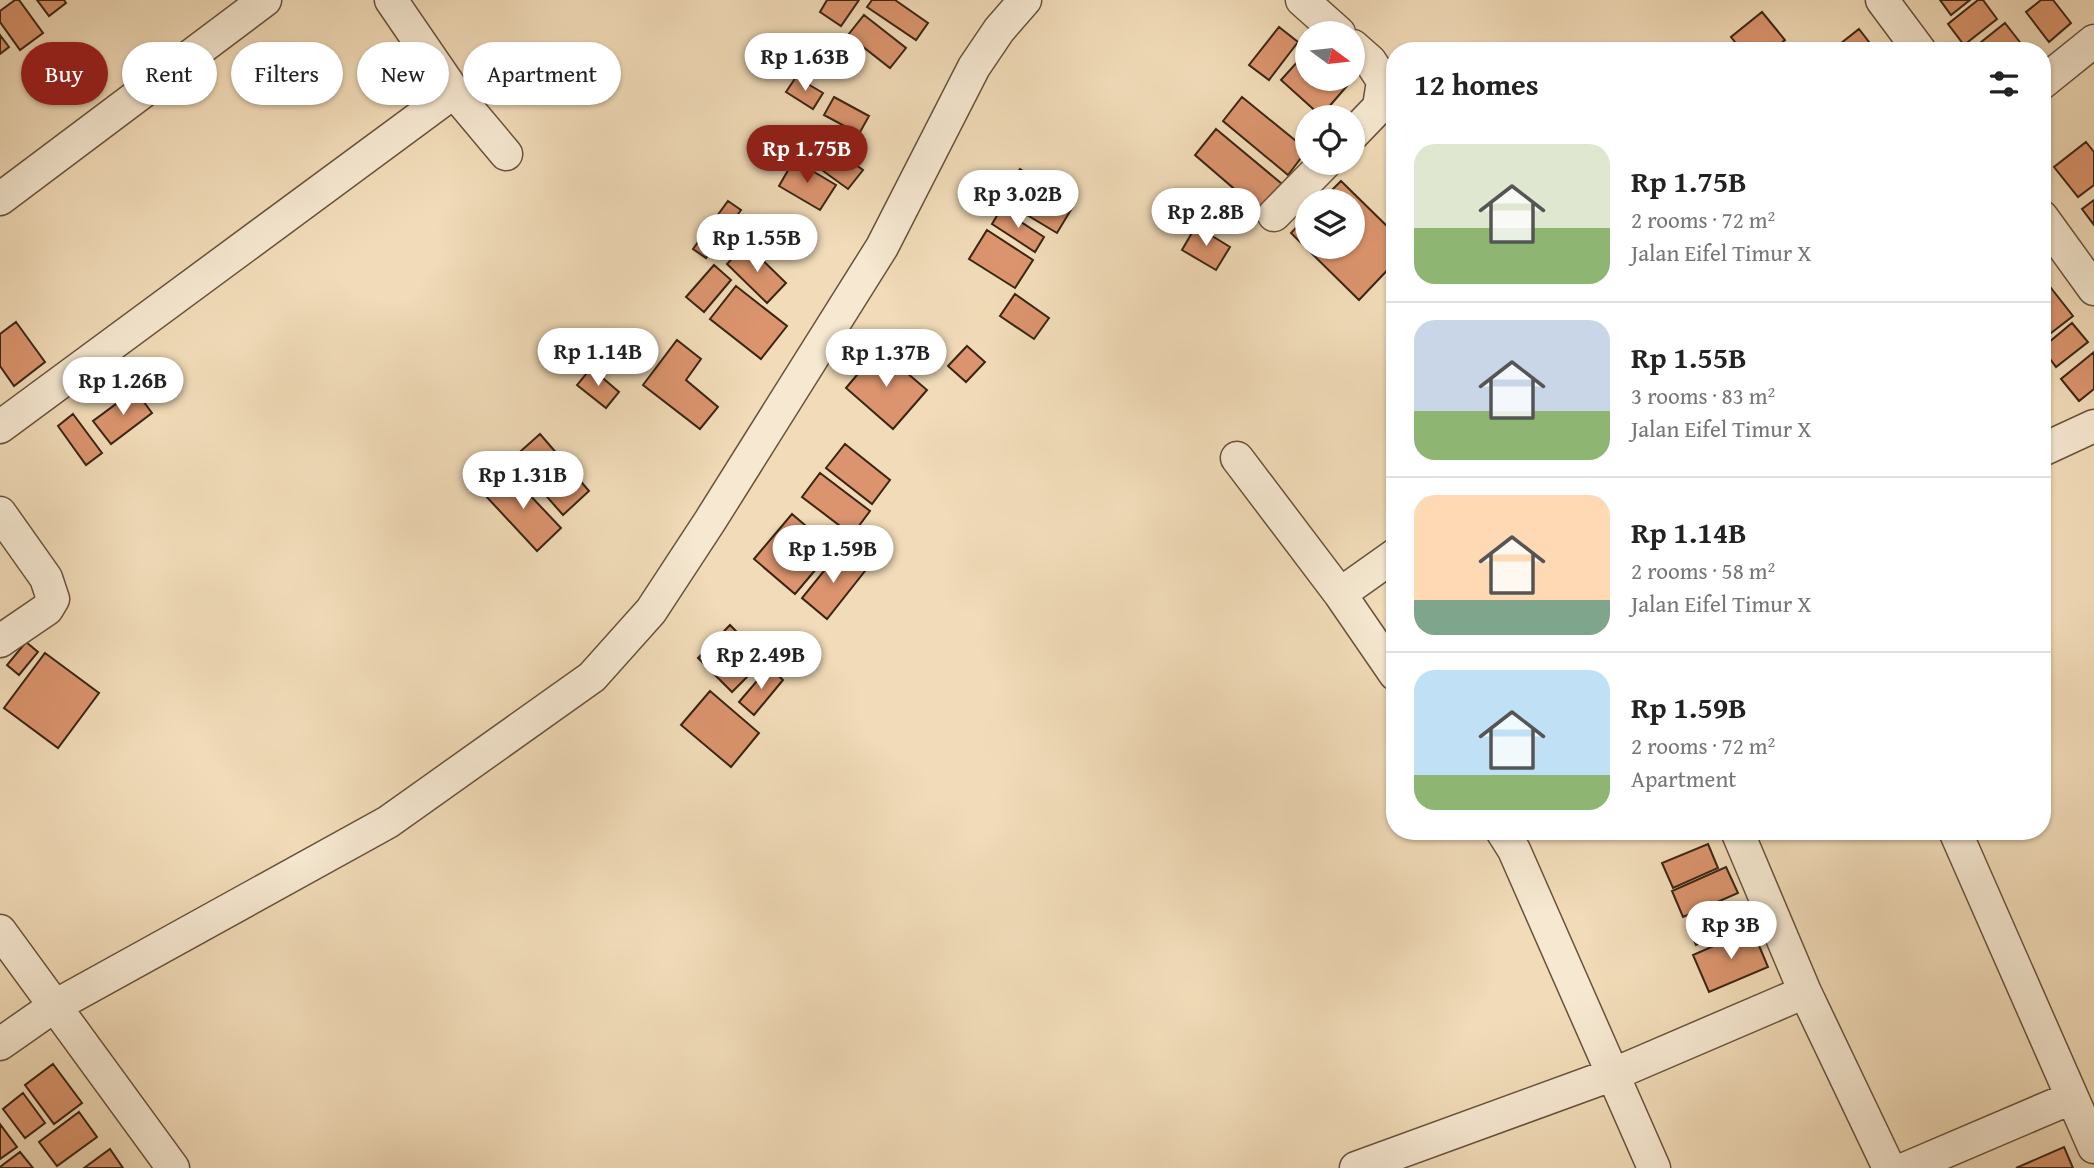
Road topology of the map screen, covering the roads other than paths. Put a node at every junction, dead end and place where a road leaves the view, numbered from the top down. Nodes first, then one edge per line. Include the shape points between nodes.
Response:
1 (265, 0) edge
2 (391, 0) edge
3 (1025, 0) edge
4 (1301, 0) edge
5 (1882, 0) edge
6 (1325, 21) edge
7 (2094, 41) edge
8 (1913, 42) edge
9 (1365, 57) edge
10 (2051, 76) edge
11 (454, 92) junction
12 (1365, 122) edge
13 (506, 154) dead end
14 (1313, 175) edge
15 (0, 199) edge
16 (1275, 215) dead end
17 (2051, 229) edge
18 (2094, 289) edge
19 (2094, 426) edge
20 (0, 427) edge
21 (2051, 446) edge
22 (1237, 458) dead end
23 (0, 513) edge
24 (1386, 561) edge
25 (1340, 594) junction
26 (0, 641) edge
27 (1386, 661) edge
28 (1508, 840) edge
29 (1741, 840) edge
30 (1959, 840) edge
31 (0, 931) edge
32 (1805, 992) junction
33 (53, 1007) junction
34 (0, 1044) edge
35 (1614, 1074) junction
36 (2071, 1098) junction
37 (2094, 1147) edge
38 (173, 1168) edge
39 (1356, 1168) edge
40 (1654, 1168) edge
41 (1889, 1168) edge
42 (1907, 1168) edge

1 - 15 street
2 - 11 street
3 - 33 street via 974,67 882,247 695,543 651,611 592,677 388,822
4 - 6 street
5 - 8 street
7 - 10 street
9 - 12 street via 1383,81 1379,107
11 - 13 street
11 - 20 street
14 - 16 street
17 - 18 street
19 - 21 street
22 - 25 street
23 - 26 street via 46,578 53,599 47,609
24 - 25 street
25 - 27 street
28 - 35 street
29 - 32 street
30 - 36 street
31 - 33 street
32 - 35 street
32 - 41 street
33 - 34 street
33 - 38 street
35 - 39 street
35 - 40 street
36 - 37 street
36 - 42 street

